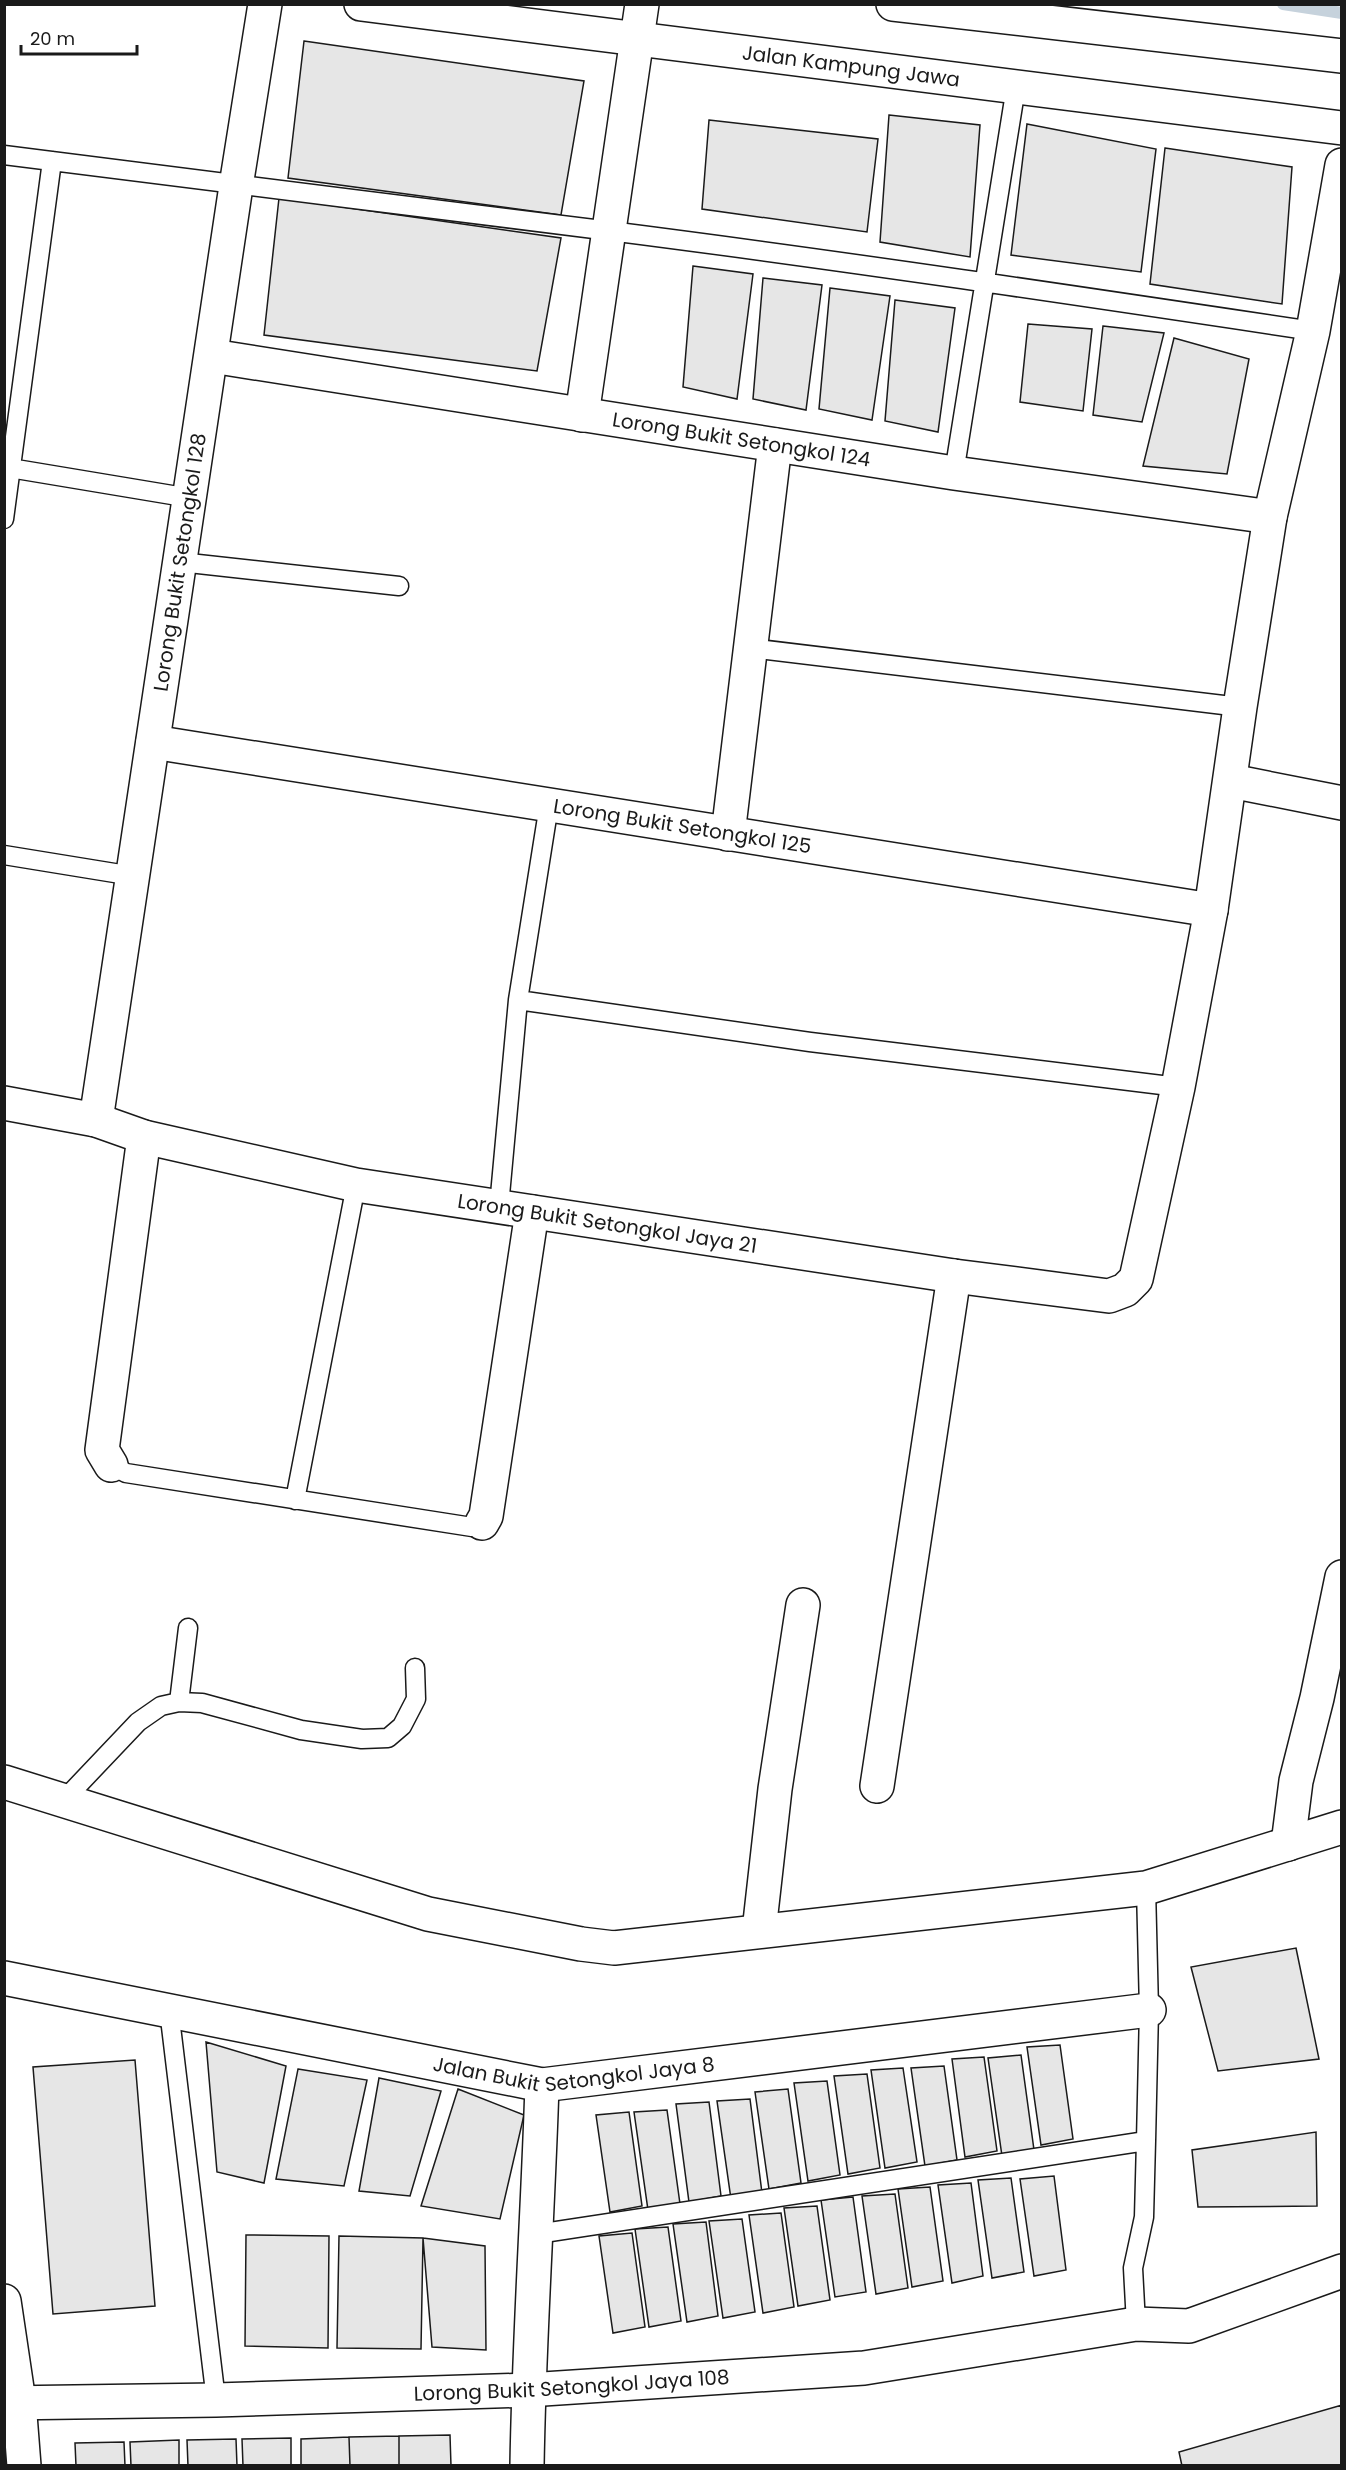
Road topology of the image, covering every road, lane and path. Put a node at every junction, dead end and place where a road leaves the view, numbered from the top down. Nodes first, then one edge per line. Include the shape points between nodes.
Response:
1 (265, 4) edge
2 (361, 4) edge
3 (642, 4) edge
4 (893, 4) edge
5 (637, 40) junction
6 (1341, 56) edge
7 (1016, 87) junction
8 (1341, 128) edge
9 (4, 155) edge
10 (52, 161) junction
11 (1341, 165) edge
12 (236, 186) junction
13 (609, 231) junction
14 (984, 282) junction
15 (1313, 331) junction
16 (212, 356) junction
17 (582, 415) junction
18 (775, 445) junction
19 (8, 467) edge
20 (954, 473) junction
21 (190, 498) junction
22 (1270, 517) junction
23 (4, 519) edge
24 (180, 562) junction
25 (399, 586) dead end
26 (750, 648) junction
27 (1240, 708) junction
28 (153, 742) junction
29 (1231, 781) junction
30 (1341, 803) edge
31 (549, 805) junction
32 (728, 834) junction
33 (4, 855) edge
34 (133, 876) junction
35 (1211, 910) junction
36 (518, 1000) junction
37 (1178, 1088) junction
38 (4, 1103) edge
39 (96, 1120) junction
40 (144, 1137) junction
41 (356, 1185) junction
42 (499, 1206) junction
43 (532, 1212) junction
44 (954, 1276) junction
45 (111, 1465) joint
46 (295, 1500) junction
47 (482, 1523) joint
48 (1341, 1577) edge
49 (803, 1605) dead end
50 (188, 1628) dead end
51 (416, 1668) dead end
52 (179, 1702) junction
53 (4, 1782) edge
54 (877, 1786) dead end
55 (63, 1801) junction
56 (1341, 1827) edge
57 (1288, 1844) junction
58 (1146, 1888) junction
59 (759, 1931) junction
60 (4, 1978) edge
61 (168, 2010) junction
62 (1149, 2010) junction
63 (542, 2085) junction
64 (1146, 2141) junction
65 (537, 2234) junction
66 (1341, 2271) edge
67 (4, 2301) edge
68 (1136, 2324) junction
69 (528, 2390) junction
70 (216, 2400) junction
71 (12, 2402) edge
72 (24, 2466) edge
73 (527, 2466) edge

1 - 12 street, Lorong Bukit Setongkol 128
2 - 5 street, Jalan Kampung Jawa
3 - 5 street
4 - 6 street
5 - 7 street, Jalan Kampung Jawa
5 - 13 street
7 - 8 street, Jalan Kampung Jawa
7 - 14 lane
9 - 10 lane
10 - 12 lane
10 - 19 lane
11 - 15 street
12 - 13 lane
12 - 16 street, Lorong Bukit Setongkol 128
13 - 14 lane
13 - 17 street
14 - 15 lane
14 - 20 lane
15 - 22 street
16 - 17 street, Lorong Bukit Setongkol 124
16 - 21 street, Lorong Bukit Setongkol 128
17 - 18 street, Lorong Bukit Setongkol 124
18 - 20 street, Lorong Bukit Setongkol 124
18 - 26 street
19 - 21 lane
19 - 23 lane
20 - 22 street, Lorong Bukit Setongkol 124
21 - 24 street, Lorong Bukit Setongkol 128
22 - 27 street
24 - 25 lane
24 - 28 street, Lorong Bukit Setongkol 128
26 - 27 lane
26 - 32 street
27 - 29 street
28 - 31 street, Lorong Bukit Setongkol 125
28 - 34 street, Lorong Bukit Setongkol 128
29 - 30 street
29 - 35 street
31 - 32 street, Lorong Bukit Setongkol 125
31 - 36 lane
32 - 35 street, Lorong Bukit Setongkol 125
33 - 34 lane
34 - 39 street, Lorong Bukit Setongkol 128
35 - 37 street
36 - 37 lane via 810,1042
36 - 42 lane
37 - 44 street, Lorong Bukit Setongkol Jaya 21 via 1136,1279 1125,1290 1109,1296
38 - 39 street, Lorong Bukit Setongkol Jaya 21
39 - 40 street, Lorong Bukit Setongkol Jaya 21
40 - 41 street, Lorong Bukit Setongkol Jaya 21
40 - 45 street via 102,1450
41 - 42 street, Lorong Bukit Setongkol Jaya 21
41 - 46 lane
42 - 43 street, Lorong Bukit Setongkol Jaya 21
43 - 44 street, Lorong Bukit Setongkol Jaya 21
43 - 47 street
44 - 54 street
45 - 46 lane via 126,1473
46 - 47 lane via 472,1527
48 - 57 street via 1296,1781
49 - 59 street via 775,1789
50 - 52 lane
51 - 52 lane via 416,1699 402,1726 388,1738 362,1739 301,1730 202,1703
52 - 55 lane via 161,1706 138,1722
53 - 55 street
55 - 59 street via 428,1914 581,1944 614,1948
56 - 57 street
57 - 58 street
58 - 59 street
58 - 62 lane
60 - 61 street, Jalan Bukit Setongkol Jaya 8
61 - 63 street, Jalan Bukit Setongkol Jaya 8
61 - 70 lane
62 - 63 street, Jalan Bukit Setongkol Jaya 8
62 - 64 lane
63 - 65 street
64 - 65 lane
64 - 68 lane via 1144,2217 1133,2268
65 - 69 street
66 - 68 street, Lorong Bukit Setongkol Jaya 108 via 1189,2326
67 - 71 street
68 - 69 street, Lorong Bukit Setongkol Jaya 108 via 864,2368
69 - 70 street, Lorong Bukit Setongkol Jaya 108
69 - 73 street
70 - 71 street, Lorong Bukit Setongkol Jaya 108
71 - 72 street

